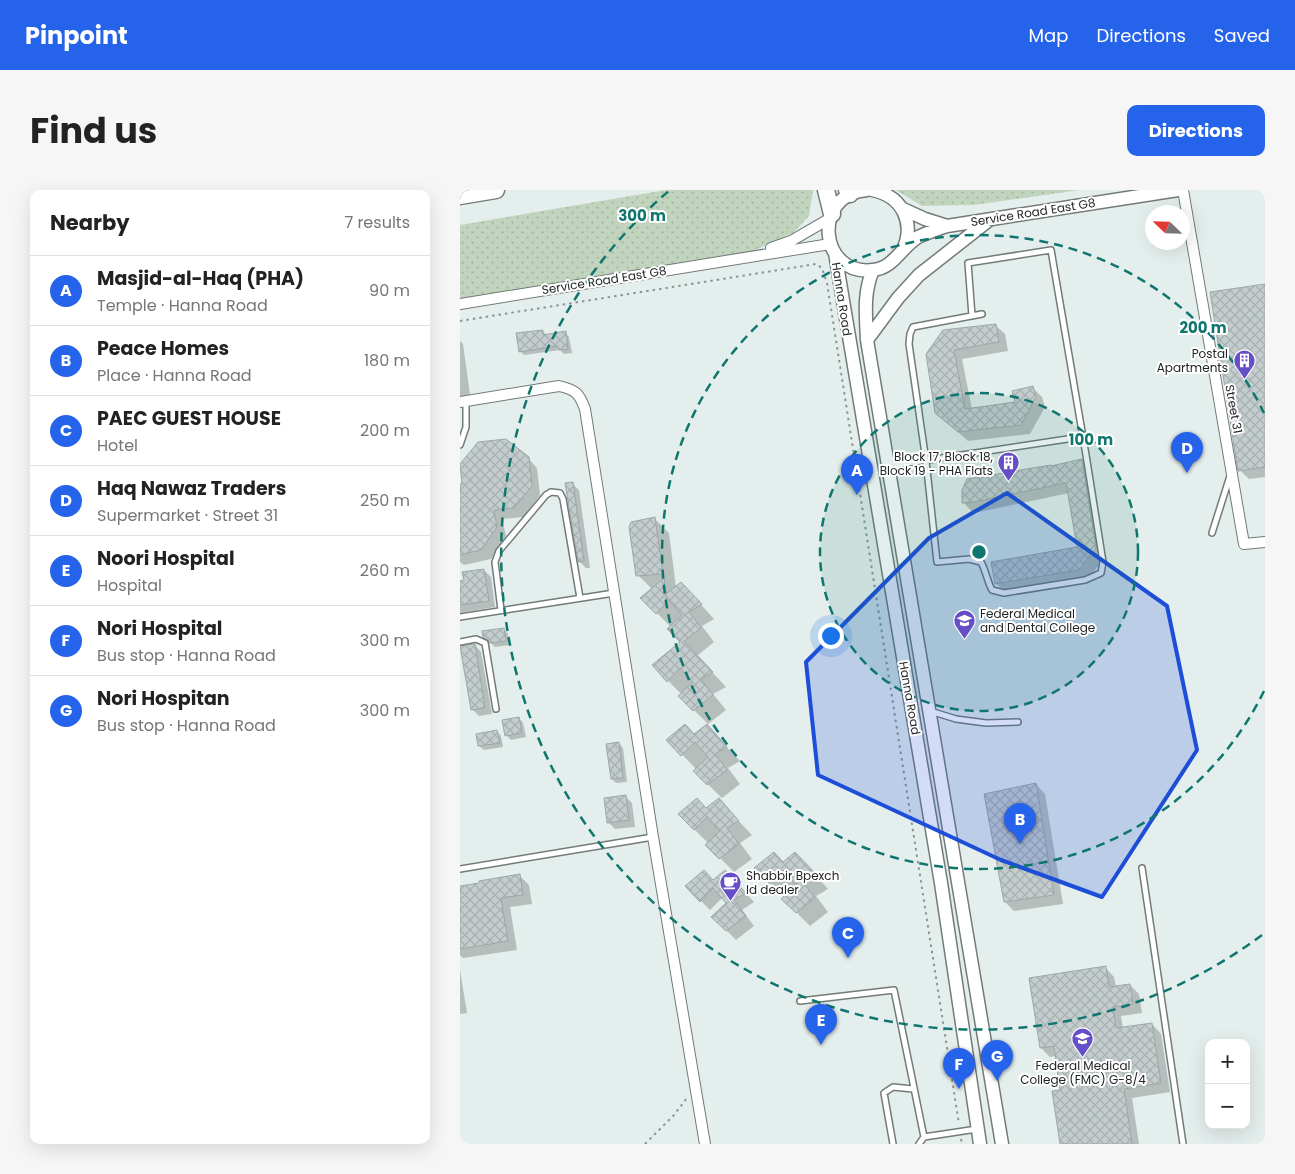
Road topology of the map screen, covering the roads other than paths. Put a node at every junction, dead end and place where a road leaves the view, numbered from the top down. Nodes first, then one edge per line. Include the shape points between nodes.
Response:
1 (496, 190) edge
2 (826, 190) edge
3 (867, 190) edge
4 (872, 190) edge
5 (1178, 190) edge
6 (1183, 190) edge
7 (848, 192) edge
8 (460, 196) edge
9 (903, 209) junction
10 (830, 216) junction
11 (991, 218) junction
12 (947, 226) junction
13 (832, 248) junction
14 (903, 250) junction
15 (749, 256) junction
16 (873, 270) junction
17 (460, 304) edge
18 (982, 314) dead end
19 (972, 316) junction
20 (867, 340) junction
21 (463, 402) edge
22 (1083, 440) junction
23 (460, 445) edge
24 (926, 460) junction
25 (888, 466) junction
26 (1232, 470) junction
27 (1212, 533) dead end
28 (1265, 542) edge
29 (614, 593) junction
30 (580, 598) junction
31 (501, 610) junction
32 (460, 616) edge
33 (460, 642) edge
34 (925, 681) junction
35 (907, 684) junction
36 (496, 708) dead end
37 (930, 711) junction
38 (1018, 722) dead end
39 (653, 837) junction
40 (1142, 868) dead end
41 (460, 869) edge
42 (800, 1001) dead end
43 (913, 1089) junction
44 (978, 1129) junction
45 (924, 1137) junction
46 (705, 1144) edge
47 (892, 1144) edge
48 (919, 1144) edge
49 (980, 1144) edge
50 (1002, 1144) edge
51 (1183, 1144) edge

1 - 8 main road
2 - 10 main road
3 - 7 street
4 - 9 street via 893,198
5 - 11 street, Service Road East G8
6 - 26 street, Street 31
7 - 10 street
9 - 12 street
9 - 14 street via 908,233
10 - 13 street, Hanna Road via 828,228
10 - 15 street, Service Road East G8 via 791,241
11 - 12 street, Service Road East G8
11 - 20 street via 919,275
12 - 14 street, Service Road East G8 via 917,238
13 - 15 street, Service Road East G8
13 - 16 street via 845,264 858,270
13 - 35 street, Hanna Road
14 - 16 street, Service Road East G8 via 890,264
15 - 17 street, Service Road East G8
16 - 20 street, Hanna Road via 865,300
18 - 19 lane
19 - 22 lane via 968,263 1050,250
19 - 24 lane via 914,326 910,334
20 - 25 street, Hanna Road
21 - 23 lane via 466,427
21 - 29 street via 559,386 572,389 580,396 585,409
22 - 24 lane via 1074,438
22 - 24 lane via 1103,562 1101,573 1085,580 1004,593 992,590 981,562 969,559 937,562
24 - 25 lane
25 - 34 street, Hanna Road
26 - 27 lane
26 - 28 street, Street 31 via 1244,544
29 - 30 lane
29 - 39 street
30 - 31 lane
30 - 31 lane via 563,499 560,493 551,492 496,557
31 - 32 lane
33 - 36 lane via 476,639 485,643
34 - 35 street
34 - 37 street, Hanna Road
35 - 44 street, Hanna Road
37 - 38 lane via 986,723
37 - 50 street, Hanna Road
39 - 41 lane
39 - 46 street
40 - 51 lane
42 - 43 lane via 894,990
43 - 45 lane
43 - 47 lane via 893,1088 884,1093
44 - 45 lane
44 - 49 street, Hanna Road
45 - 48 lane

